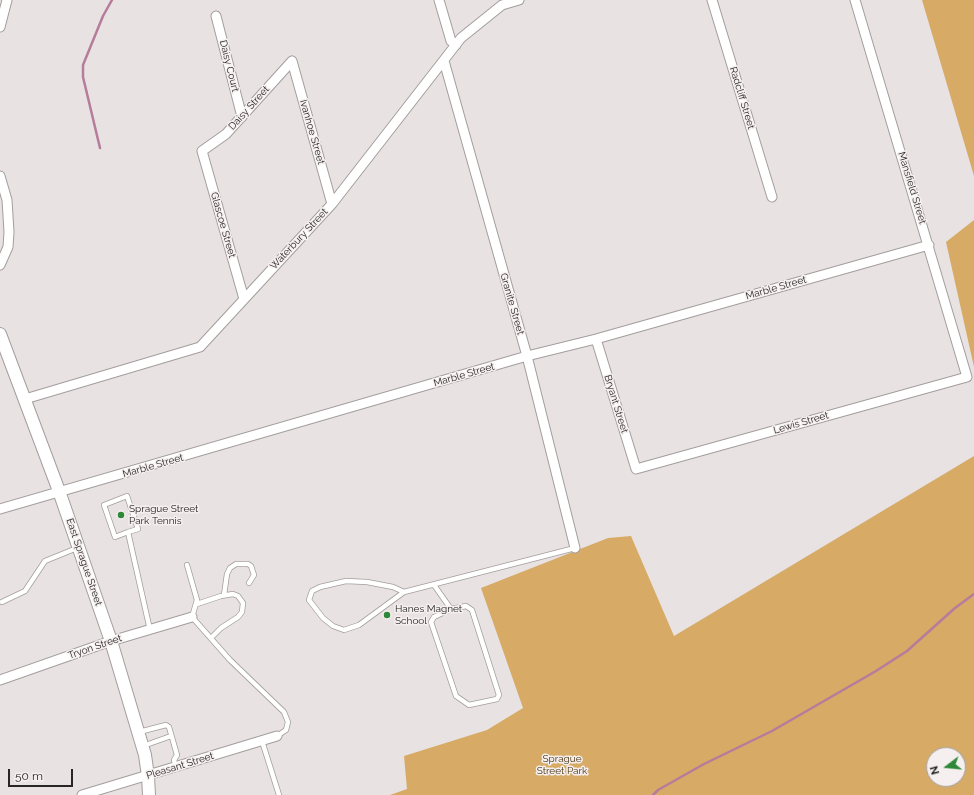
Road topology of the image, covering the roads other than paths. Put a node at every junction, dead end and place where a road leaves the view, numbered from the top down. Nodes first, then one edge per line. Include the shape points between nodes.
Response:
1 (7, 0) edge
2 (439, 0) edge
3 (519, 0) edge
4 (712, 0) edge
5 (855, 0) edge
6 (502, 2) edge
7 (216, 16) dead end
8 (0, 27) edge
9 (456, 45) junction
10 (292, 61) joint
11 (444, 61) junction
12 (242, 116) junction
13 (202, 151) joint
14 (0, 176) edge
15 (772, 197) dead end
16 (332, 204) junction
17 (929, 245) junction
18 (0, 265) edge
19 (244, 299) junction
20 (0, 334) edge
21 (596, 339) junction
22 (527, 356) junction
23 (967, 377) joint
24 (25, 399) junction
25 (636, 469) joint
26 (59, 491) junction
27 (0, 509) edge
28 (128, 532) junction
29 (79, 548) junction
30 (574, 548) joint
31 (187, 565) dead end
32 (249, 583) dead end
33 (434, 585) junction
34 (404, 592) junction
35 (224, 595) junction
36 (2, 602) dead end
37 (197, 604) junction
38 (451, 609) junction
39 (192, 617) junction
40 (150, 630) junction
41 (211, 638) junction
42 (111, 641) junction
43 (0, 680) edge
44 (138, 733) junction
45 (171, 736) junction
46 (277, 736) joint
47 (262, 741) junction
48 (142, 746) junction
49 (176, 768) junction
50 (148, 776) junction
51 (82, 795) edge
52 (148, 795) edge
53 (279, 795) edge

1 - 8 street
2 - 9 street via 451,41
3 - 6 street, Waterbury Street
4 - 15 street, Radcliff Street
5 - 17 street, Mansfield Street
6 - 9 street, Waterbury Street
7 - 12 street, Daisy Court
9 - 11 street, Waterbury Street
10 - 12 street, Daisy Street
10 - 16 street, Ivanhoe Street
11 - 16 street, Waterbury Street
11 - 22 street, Granite Street
12 - 13 street, Daisy Street via 226,134
13 - 19 street, Glascoe Street
14 - 18 street via 7,200 10,232 8,247
16 - 19 street, Waterbury Street
17 - 21 street, Marble Street
17 - 23 street, Mansfield Street
19 - 24 street, Waterbury Street via 200,347
20 - 24 street, East Sprague Street
21 - 22 street, Marble Street
21 - 25 street, Bryant Street
22 - 26 street, Marble Street
22 - 30 street, Granite Street
23 - 25 street, Lewis Street
24 - 26 street, East Sprague Street
26 - 27 street, Marble Street
26 - 29 street, East Sprague Street
28 - 28 lane via 115,537 104,505 127,496 138,529
28 - 40 lane
29 - 36 lane via 45,561 25,591
29 - 42 street, East Sprague Street
30 - 33 lane
31 - 37 lane
32 - 35 lane via 254,575 251,566 236,564 227,574
33 - 34 lane
33 - 38 lane
34 - 34 lane via 359,625 344,630 323,618 309,600 312,591 346,581 368,582
35 - 37 lane
35 - 41 lane via 238,596 243,603 242,612
37 - 39 lane
38 - 38 lane via 434,617 431,622 456,696 469,705 497,699 499,695 472,610 466,606
39 - 40 street, Tryon Street
39 - 41 lane
40 - 42 street, Tryon Street
41 - 46 lane via 261,692 284,712 288,722 286,730
42 - 43 street, Tryon Street
42 - 44 street, East Sprague Street
44 - 45 lane via 166,725
44 - 48 street, East Sprague Street
45 - 48 lane
45 - 49 lane via 177,755 174,760
46 - 47 street, Pleasant Street
47 - 49 street, Pleasant Street
47 - 53 lane
48 - 50 street, East Sprague Street
49 - 50 street, Pleasant Street
50 - 51 street, Pleasant Street
50 - 52 street, East Sprague Street

